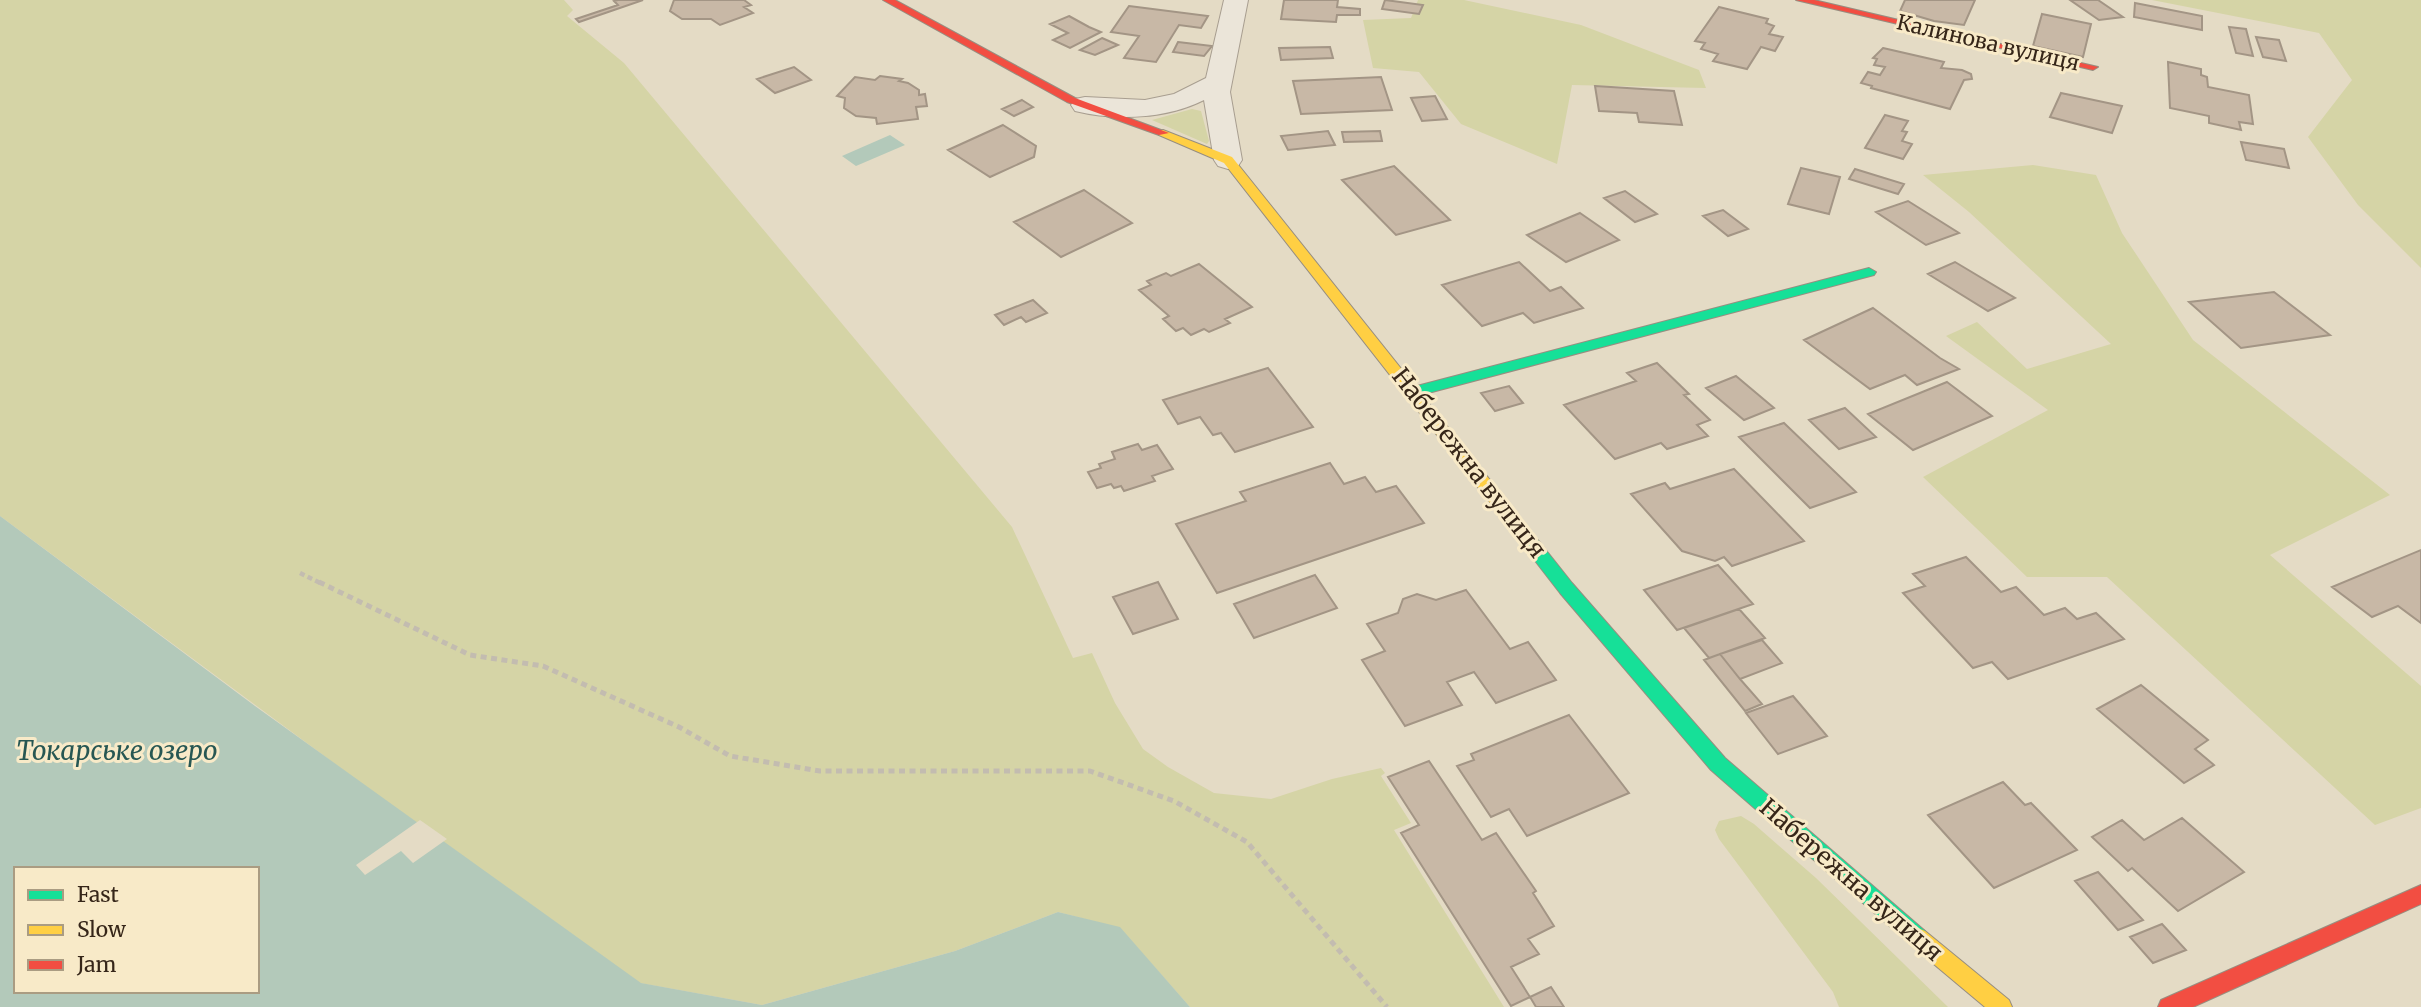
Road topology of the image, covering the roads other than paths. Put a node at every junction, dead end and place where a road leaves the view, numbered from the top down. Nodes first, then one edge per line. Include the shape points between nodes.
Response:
1 (888, 0) edge
2 (1236, 0) edge
3 (1801, 0) edge
4 (2093, 67) dead end
5 (1219, 82) junction
6 (1085, 105) junction
7 (1228, 160) junction
8 (1869, 272) dead end
9 (1413, 392) junction
10 (2421, 894) edge
11 (2001, 1007) edge
12 (2169, 1007) edge

1 - 6 street, Набережна вулиця
2 - 5 street
3 - 4 street, Калинова вулиця
5 - 6 street via 1182,101 1145,108
5 - 7 street via 1216,92
6 - 7 street, Набережна вулиця
7 - 9 street, Набережна вулиця
8 - 9 street
9 - 11 street, Набережна вулиця via 1566,587 1718,764
10 - 12 street

